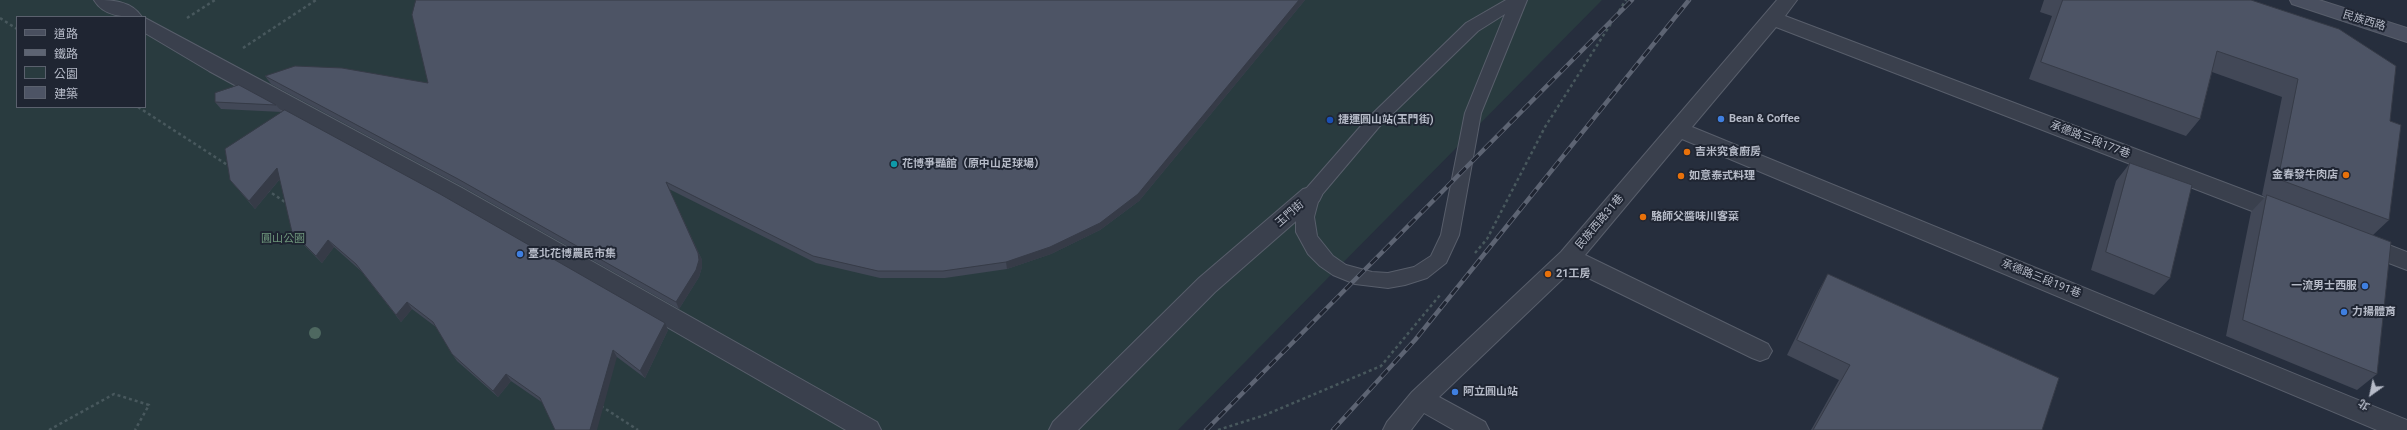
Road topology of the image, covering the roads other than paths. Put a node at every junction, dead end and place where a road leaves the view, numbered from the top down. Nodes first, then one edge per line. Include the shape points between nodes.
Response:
1 (103, 0) edge
2 (1518, 0) edge
3 (1788, 0) edge
4 (2299, 0) edge
5 (130, 16) edge
6 (1773, 19) junction
7 (146, 25) edge
8 (2407, 35) edge
9 (1678, 129) junction
10 (1311, 195) junction
11 (2306, 223) edge
12 (2343, 237) edge
13 (1569, 258) junction
14 (2407, 261) edge
15 (1760, 351) dead end
16 (1421, 399) junction
17 (868, 430) edge
18 (1062, 430) edge
19 (1396, 430) edge
20 (1476, 430) edge
21 (2404, 430) edge

1 - 5 street
2 - 10 lane, 玉門街 via 1472,27 1373,123
2 - 10 lane via 1473,113 1450,235 1445,250 1434,263 1418,273 1399,279 1356,277 1336,268 1309,242 1304,226 1305,210
3 - 6 street, 民族西路31巷
4 - 8 street, 民族西路
6 - 9 street, 民族西路31巷
6 - 11 street, 承德路三段177巷
7 - 17 street via 216,66 454,194
9 - 13 street, 民族西路31巷
9 - 21 street, 承德路三段191巷
10 - 18 street, 玉門街 via 1207,285
12 - 14 street
13 - 15 street
13 - 16 street, 民族西路31巷
16 - 19 street, 民族西路31巷
16 - 20 street

